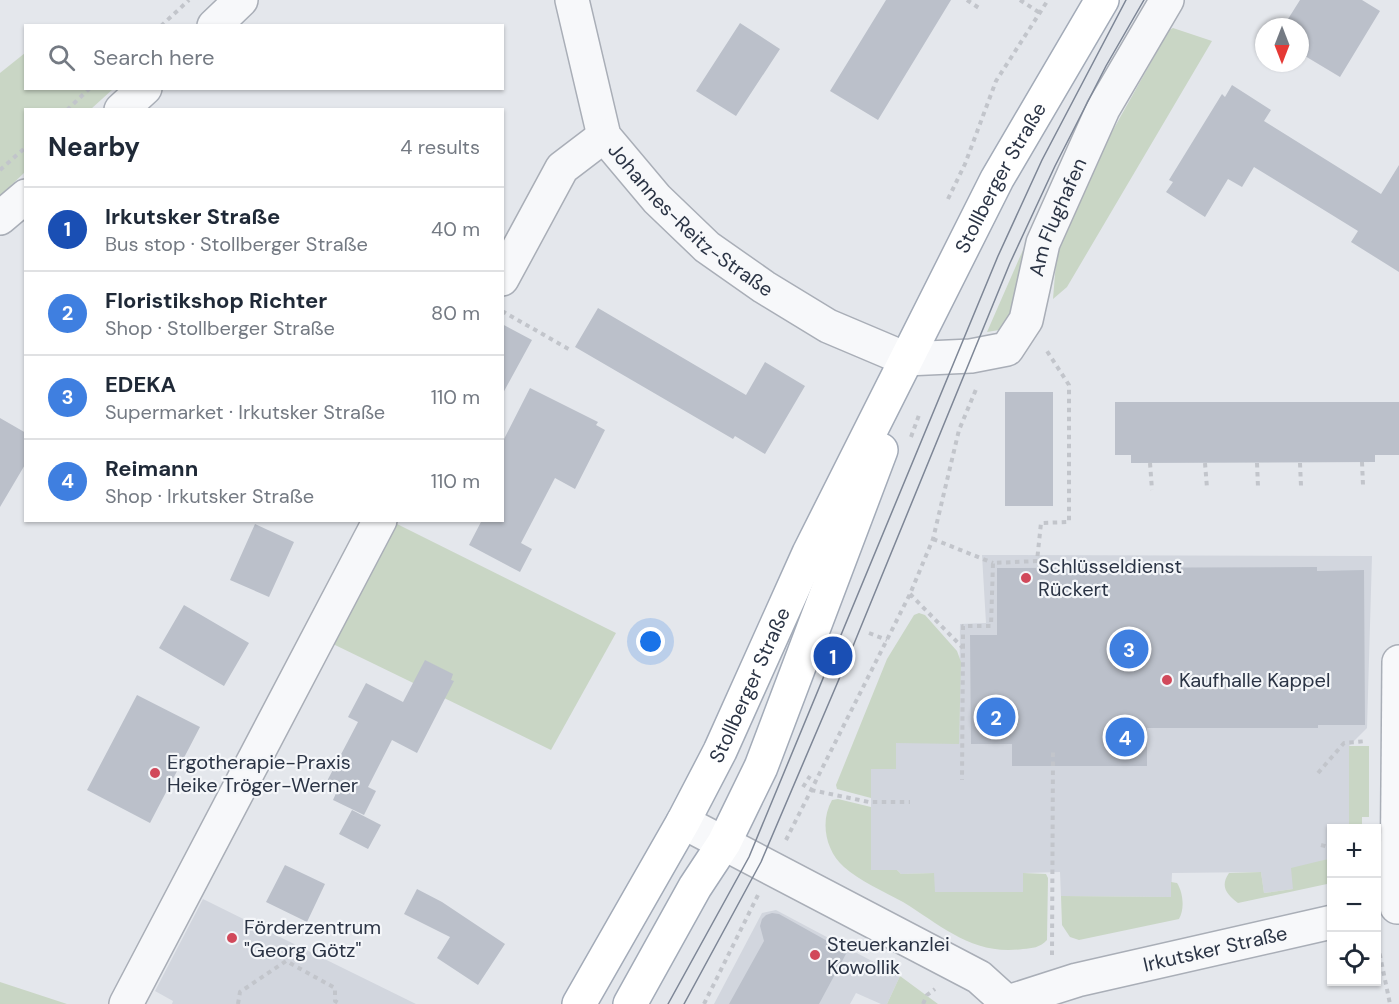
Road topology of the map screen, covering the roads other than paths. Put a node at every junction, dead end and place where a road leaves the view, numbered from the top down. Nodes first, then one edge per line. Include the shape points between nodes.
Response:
1 (242, 0) edge
2 (572, 0) edge
3 (1102, 0) edge
4 (1167, 0) edge
5 (216, 24) edge
6 (143, 90) edge
7 (123, 108) edge
8 (604, 136) junction
9 (24, 198) edge
10 (0, 218) edge
11 (504, 275) edge
12 (906, 359) junction
13 (379, 522) edge
14 (1399, 662) edge
15 (1398, 738) edge
16 (683, 822) junction
17 (724, 843) junction
18 (1391, 909) edge
19 (1327, 923) edge
20 (1008, 1003) edge
21 (126, 1004) edge
22 (579, 1004) edge
23 (630, 1004) edge

1 - 5 street
2 - 8 street, Johannes-Reitz-Straße
3 - 12 main road, Stollberger Straße via 997,179
4 - 12 street, Am Flughafen via 1103,109 1043,243 1026,320 1007,349 971,356
6 - 7 street
8 - 11 street via 562,168
8 - 12 street, Johannes-Reitz-Straße via 657,199 707,247 828,326
9 - 10 street
12 - 16 main road, Stollberger Straße via 809,553 720,751
12 - 17 main road, Stollberger Straße via 896,407 839,565 761,767
13 - 21 street
14 - 15 street
15 - 18 street
16 - 17 street, Irkutsker Straße
16 - 22 main road, Stollberger Straße
17 - 20 street, Irkutsker Straße via 979,977
17 - 23 main road, Stollberger Straße
19 - 20 street, Irkutsker Straße via 1077,980

